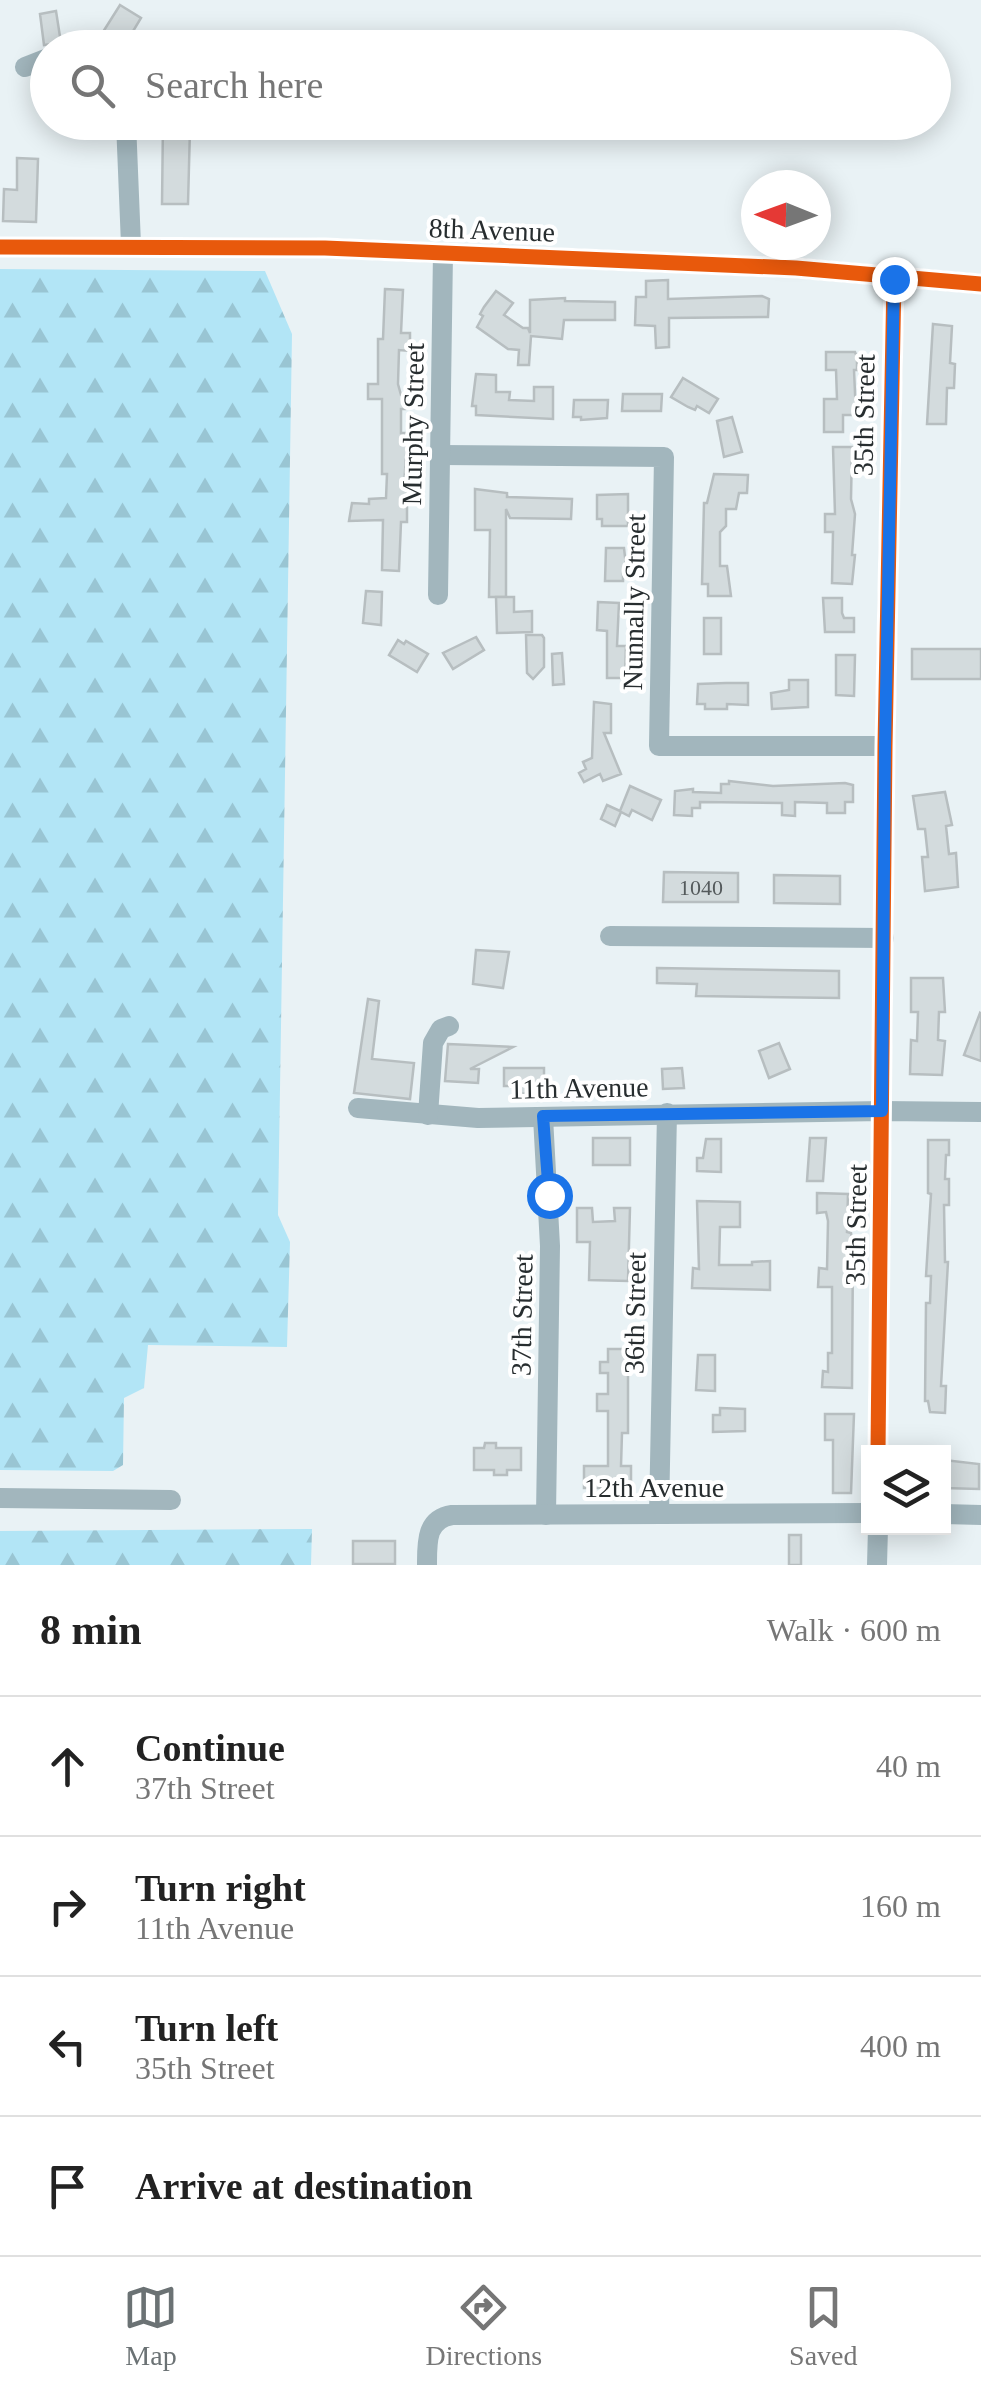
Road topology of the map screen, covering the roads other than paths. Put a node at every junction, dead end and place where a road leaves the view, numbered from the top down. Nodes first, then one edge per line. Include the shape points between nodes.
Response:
1 (30, 65) edge
2 (26, 67) dead end
3 (127, 140) edge
4 (131, 246) junction
5 (0, 247) edge
6 (443, 253) junction
7 (894, 279) junction
8 (981, 284) edge
9 (441, 455) junction
10 (438, 596) dead end
11 (885, 746) junction
12 (610, 936) dead end
13 (884, 938) junction
14 (449, 1026) dead end
15 (358, 1108) dead end
16 (882, 1111) junction
17 (981, 1112) edge
18 (667, 1113) junction
19 (428, 1116) junction
20 (543, 1116) junction
21 (878, 1445) edge
22 (0, 1498) edge
23 (170, 1500) dead end
24 (659, 1514) junction
25 (861, 1514) edge
26 (951, 1514) edge
27 (546, 1515) junction
28 (981, 1515) edge
29 (878, 1535) edge
30 (426, 1565) edge
31 (877, 1565) edge

1 - 2 street
3 - 4 street
4 - 5 street, 8th Avenue
4 - 6 street, 8th Avenue
6 - 7 street, 8th Avenue via 796,268
6 - 9 street, Murphy Street
7 - 8 street, 8th Avenue
7 - 11 street, 35th Street
9 - 10 street, Murphy Street
9 - 11 street, Nunnally Street via 664,457 660,746
11 - 13 street, 35th Street
12 - 13 street
13 - 16 street, 35th Street
14 - 19 street via 432,1043
15 - 19 street, 11th Avenue
16 - 17 street, 11th Avenue
16 - 18 street, 11th Avenue
16 - 21 street, 35th Street
18 - 20 street, 11th Avenue
18 - 24 street, 36th Street
19 - 20 street, 11th Avenue
20 - 27 street, 37th Street via 550,1246
22 - 23 street
24 - 25 street, 12th Avenue
24 - 27 street, 12th Avenue
26 - 28 street
27 - 30 street, 12th Avenue via 440,1517 427,1538
29 - 31 street

